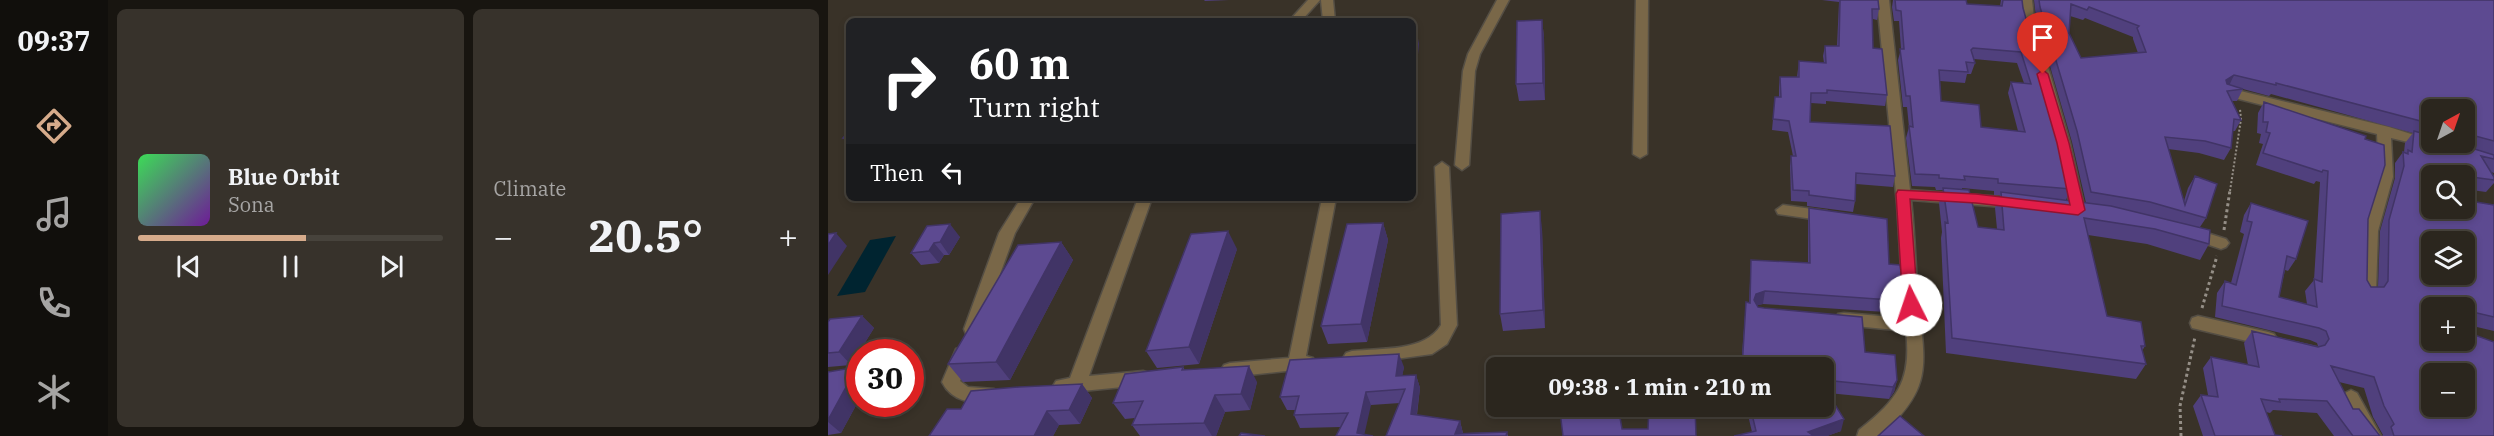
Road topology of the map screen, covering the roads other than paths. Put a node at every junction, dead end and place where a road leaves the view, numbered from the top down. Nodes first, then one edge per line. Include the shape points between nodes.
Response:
1 (1314, 0) edge
2 (1328, 0) edge
3 (1503, 0) edge
4 (1642, 0) edge
5 (1883, 0) edge
6 (2026, 0) edge
7 (1298, 18) edge
8 (1329, 18) edge
9 (2228, 92) edge
10 (2384, 130) junction
11 (2421, 141) edge
12 (1640, 154) dead end
13 (1462, 165) dead end
14 (1442, 167) dead end
15 (1903, 194) junction
16 (1026, 201) edge
17 (1144, 201) edge
18 (1328, 201) edge
19 (2033, 205) edge
20 (1783, 210) dead end
21 (2098, 213) edge
22 (1838, 218) edge
23 (2175, 229) edge
24 (2221, 243) road end
25 (2367, 292) edge
26 (1832, 318) edge
27 (2198, 323) road end
28 (1912, 325) junction
29 (2287, 344) edge
30 (1296, 364) junction
31 (1215, 372) edge
32 (1158, 377) edge
33 (1077, 384) junction
34 (1042, 388) edge
35 (1007, 392) edge
36 (2351, 398) dead end
37 (1866, 436) edge
38 (2372, 436) edge

1 - 7 street
2 - 8 street
3 - 13 street via 1469,71
4 - 12 street
5 - 15 street
6 - 21 street via 2063,143 2072,210
9 - 10 street
10 - 11 street
10 - 25 street via 2386,177 2370,231
14 - 30 street via 1449,325 1441,339 1426,349
15 - 19 street
15 - 28 street via 1900,226
16 - 35 street via 1007,233 951,382 958,392 972,396
17 - 33 street
18 - 30 street
20 - 22 street
23 - 24 street
26 - 28 street
27 - 29 street
28 - 37 street via 1914,377 1905,397
30 - 31 street
32 - 33 street
33 - 34 street
36 - 38 street

